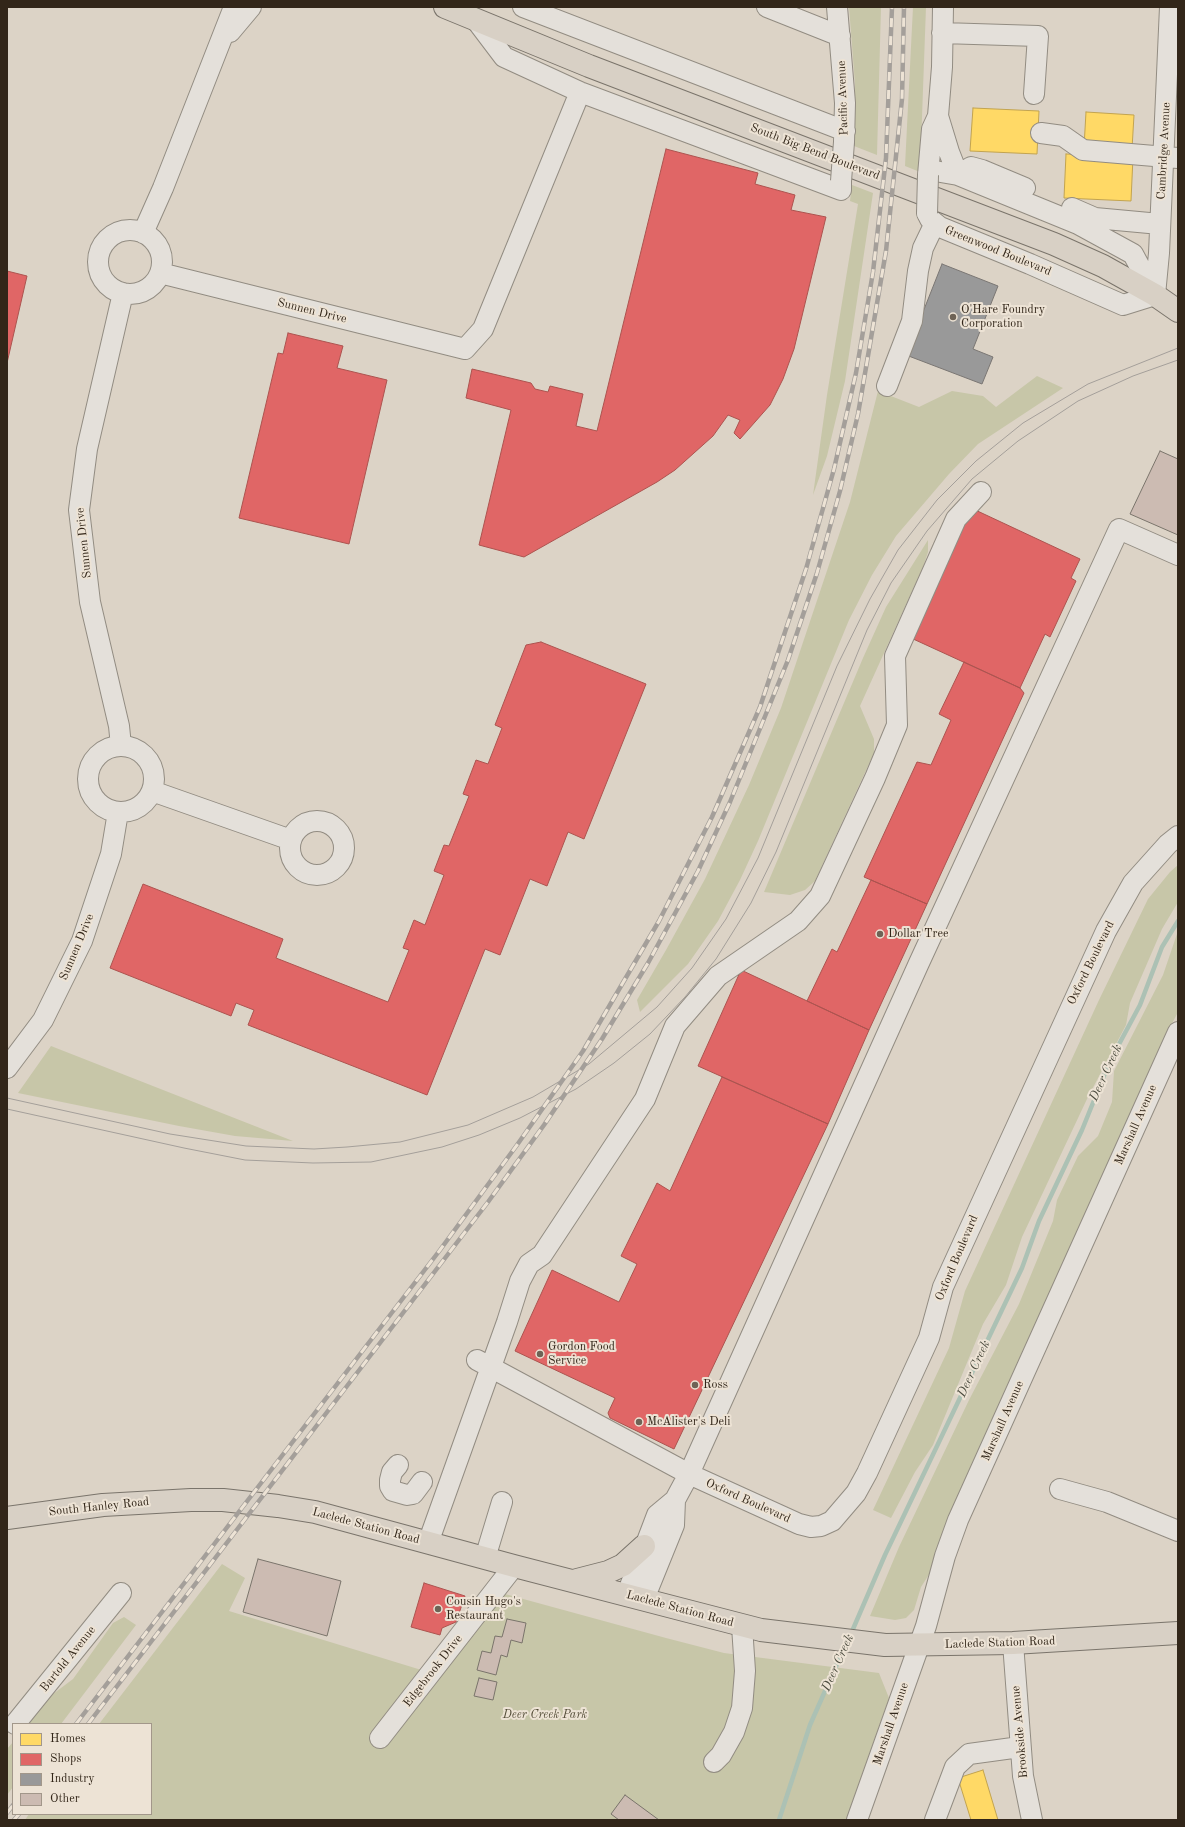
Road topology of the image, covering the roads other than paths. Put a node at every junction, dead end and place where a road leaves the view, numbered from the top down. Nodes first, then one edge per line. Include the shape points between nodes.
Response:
1 (221, 7) edge
2 (234, 7) edge
3 (252, 7) edge
4 (445, 7) edge
5 (523, 7) edge
6 (767, 7) edge
7 (837, 7) edge
8 (943, 7) edge
9 (1170, 7) edge
10 (476, 20) junction
11 (942, 33) junction
12 (840, 36) junction
13 (220, 44) junction
14 (580, 92) junction
15 (1034, 94) dead end
16 (938, 116) junction
17 (1041, 133) dead end
18 (844, 136) junction
19 (1171, 158) edge
20 (928, 172) junction
21 (958, 175) junction
22 (931, 218) junction
23 (1160, 224) junction
24 (143, 233) junction
25 (160, 273) junction
26 (123, 293) junction
27 (1155, 295) junction
28 (1178, 311) edge
29 (887, 386) dead end
30 (981, 492) dead end
31 (1178, 555) edge
32 (121, 746) junction
33 (152, 791) junction
34 (118, 812) junction
35 (1178, 836) edge
36 (291, 840) dead end
37 (1176, 1044) edge
38 (7, 1068) edge
39 (484, 1363) junction
40 (398, 1466) dead end
41 (689, 1474) junction
42 (422, 1482) dead end
43 (1060, 1488) dead end
44 (191, 1500) joint
45 (675, 1500) junction
46 (502, 1502) dead end
47 (7, 1518) edge
48 (1178, 1531) edge
49 (428, 1543) junction
50 (644, 1546) junction
51 (485, 1558) junction
52 (514, 1566) junction
53 (572, 1581) junction
54 (121, 1593) dead end
55 (635, 1597) junction
56 (751, 1628) junction
57 (1178, 1633) edge
58 (1013, 1643) junction
59 (918, 1645) junction
60 (16, 1723) edge
61 (380, 1738) dead end
62 (1020, 1747) junction
63 (714, 1762) dead end
64 (857, 1820) edge
65 (935, 1820) edge
66 (1032, 1820) edge

1 - 13 street
2 - 13 street
3 - 13 street
4 - 10 main road, South Big Bend Boulevard
5 - 18 street
6 - 12 street
7 - 12 street, Pacific Avenue
8 - 11 street
9 - 19 street, Cambridge Avenue
10 - 14 street via 504,56
10 - 27 main road, South Big Bend Boulevard via 589,66 1054,244 1103,266
11 - 15 street via 1038,36
11 - 16 street
12 - 18 street, Pacific Avenue via 845,103
13 - 24 street
14 - 18 street, Pacific Avenue, bridge via 841,185
14 - 25 street, Sunnen Drive via 484,328 465,349
16 - 20 street via 932,129
16 - 21 street via 948,152
17 - 19 street via 1063,136 1083,150
19 - 23 street, Cambridge Avenue
20 - 21 street
20 - 22 street, bridge
21 - 23 street via 971,168 982,170 1095,218
21 - 27 street via 1078,224 1133,254
22 - 27 street, Greenwood Boulevard via 940,227 1123,305
22 - 29 street via 918,271 912,321
23 - 27 street, Cambridge Avenue
24 - 25 street via 154,241 161,253
24 - 26 street via 136,230 122,231 109,238 101,250 98,264 102,277 111,287
25 - 26 street via 157,280 146,290 131,294
26 - 32 street, Sunnen Drive via 87,449 79,510 90,602 119,726
27 - 28 main road, South Big Bend Boulevard
30 - 39 street via 956,519 896,656 897,724 820,896 798,921 718,976 675,1026 645,1099 542,1255 529,1264
31 - 41 street via 1119,529 923,954
32 - 33 street via 137,750 148,761 154,776
32 - 34 street via 109,748 99,755 90,768 88,783 93,797 104,808
33 - 34 street via 146,802 136,809
33 - 36 street
34 - 38 street, Sunnen Drive via 111,854 82,941 43,1020
35 - 41 street, Oxford Boulevard via 1132,883 1103,936 942,1287 929,1338 868,1474 856,1493 832,1521 812,1527 799,1524
37 - 59 street, Marshall Avenue via 958,1520
39 - 41 street, Oxford Boulevard
39 - 49 street
40 - 42 street via 392,1472 390,1480 393,1491 413,1494
41 - 45 street
43 - 48 street via 1107,1502
44 - 47 main road, South Hanley Road via 103,1505
44 - 49 main road, Laclede Station Road via 223,1500 315,1512
45 - 50 street via 657,1515
45 - 55 street via 674,1525
46 - 51 street
49 - 51 main road, Laclede Station Road
50 - 53 main road via 623,1564 608,1572
50 - 55 street
51 - 52 main road, Laclede Station Road
52 - 53 main road, Laclede Station Road
52 - 61 street, Edgebrook Drive
53 - 55 main road, Laclede Station Road
54 - 60 street, Bartold Avenue
55 - 56 main road, Laclede Station Road
56 - 59 main road, Laclede Station Road via 885,1645
56 - 63 street via 742,1708 734,1732
57 - 58 main road, Laclede Station Road
58 - 59 main road, Laclede Station Road
58 - 62 street, Brookside Avenue
59 - 64 street, Marshall Avenue
62 - 65 street via 969,1754 955,1767
62 - 66 street, Brookside Avenue

